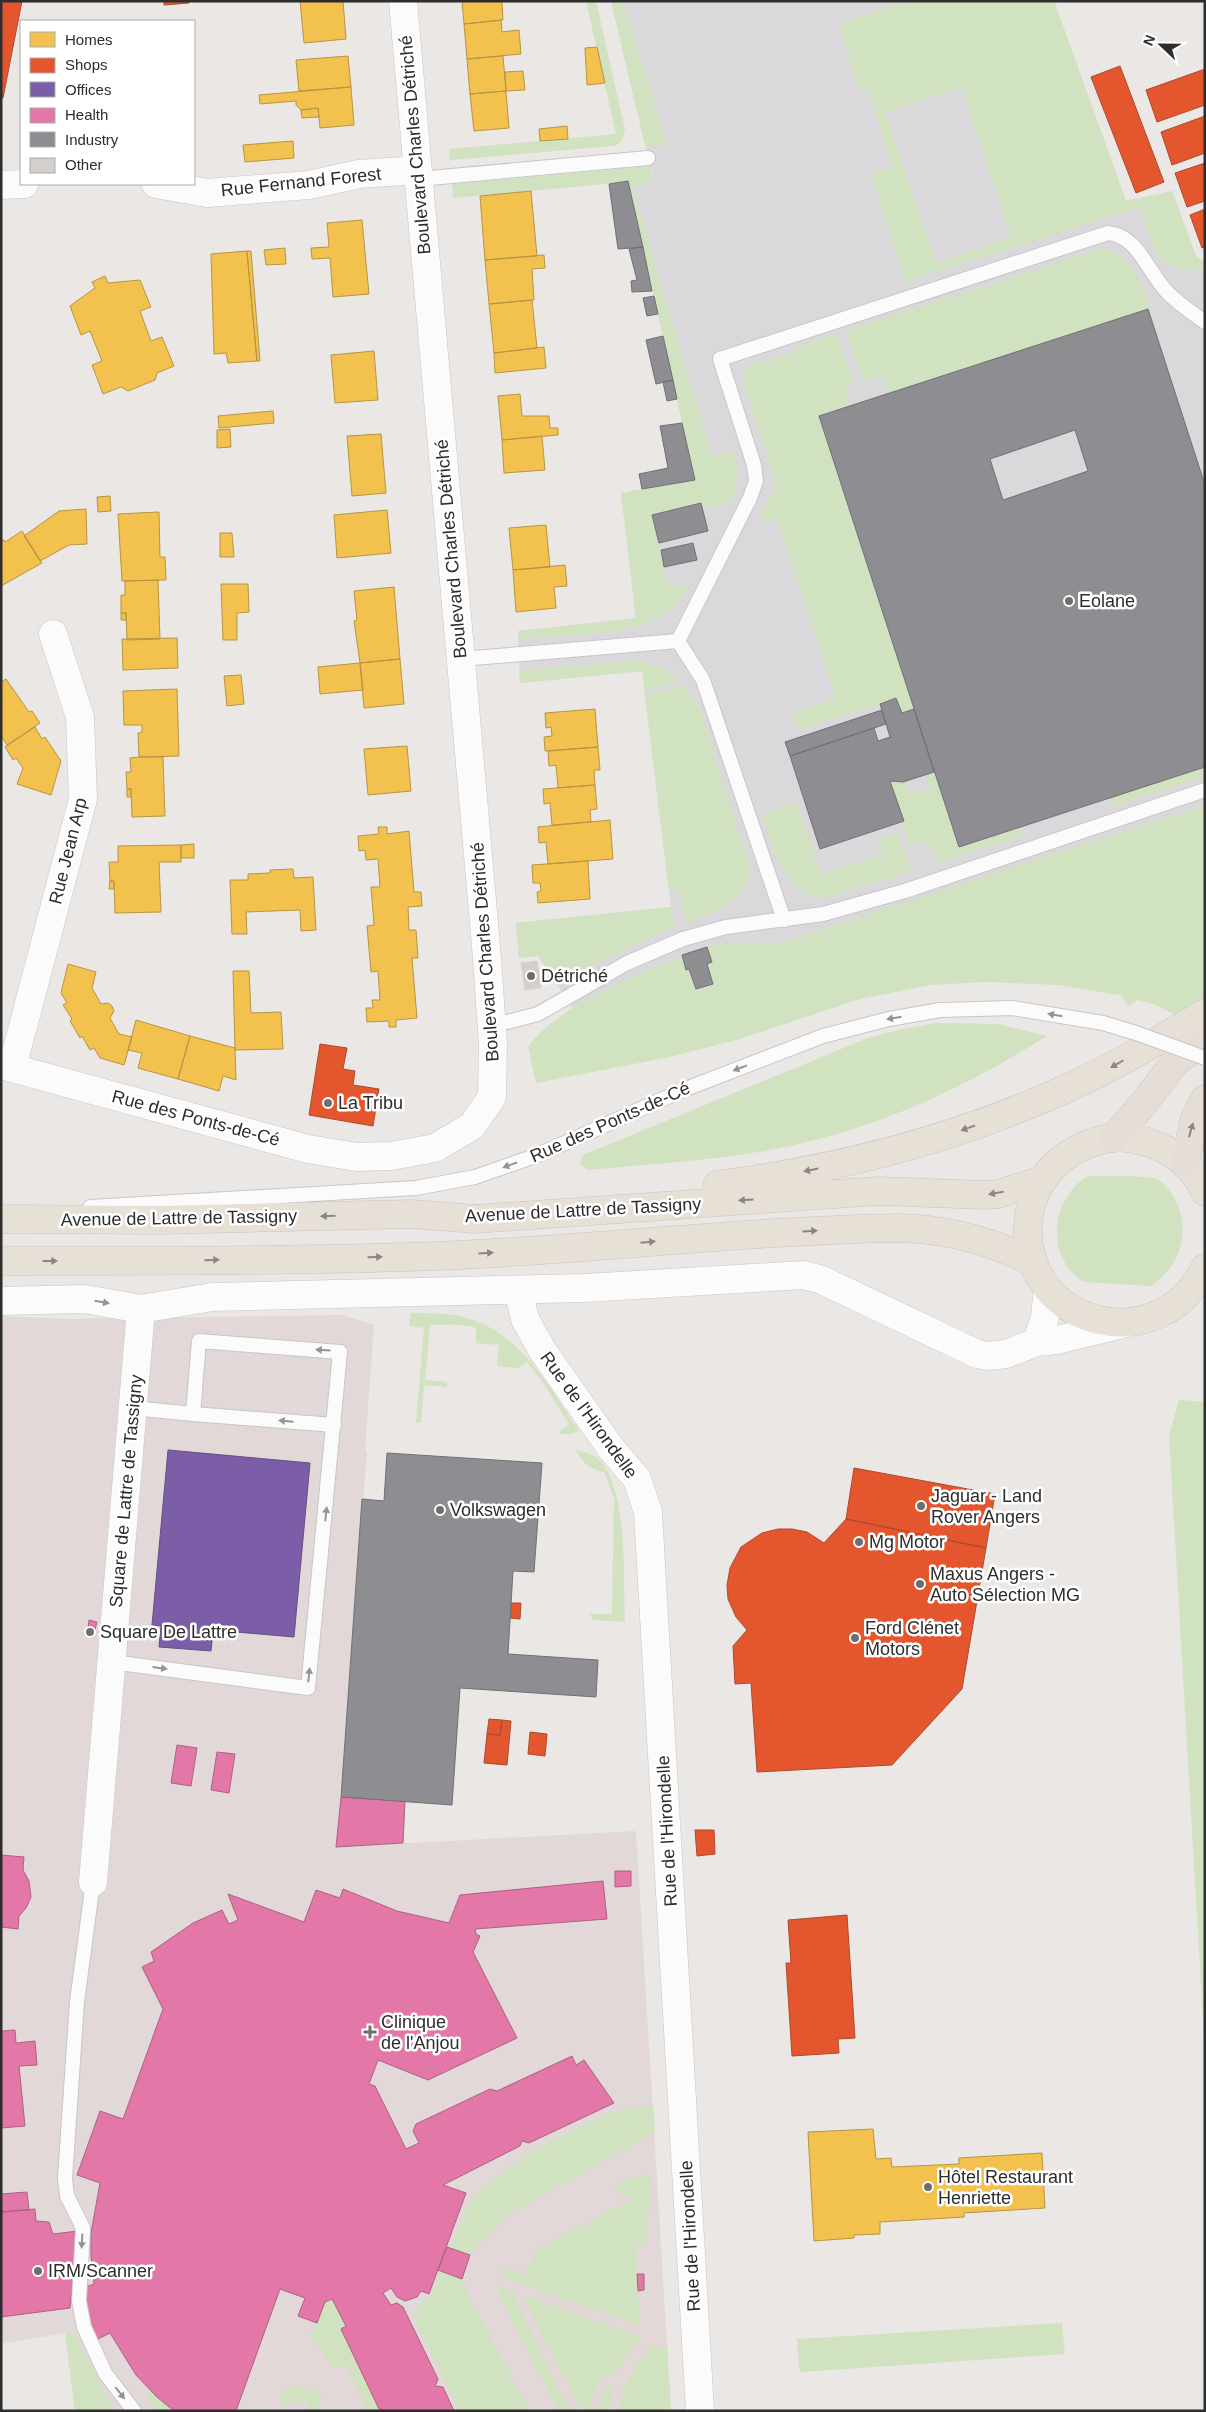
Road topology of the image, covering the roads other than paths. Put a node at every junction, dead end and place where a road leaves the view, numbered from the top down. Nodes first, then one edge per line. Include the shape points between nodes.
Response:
1 (403, 1) edge
2 (648, 158) dead end
3 (418, 175) junction
4 (20, 184) edge
5 (1, 185) edge
6 (162, 185) edge
7 (1205, 322) edge
8 (53, 634) dead end
9 (678, 640) junction
10 (461, 659) junction
11 (1205, 790) edge
12 (784, 920) junction
13 (1205, 1013) edge
14 (491, 1026) junction
15 (1205, 1040) edge
16 (1205, 1058) edge
17 (7, 1066) edge
18 (492, 1097) joint
19 (1205, 1099) edge
20 (1113, 1138) junction
21 (1185, 1164) junction
22 (1043, 1180) junction
23 (1205, 1192) edge
24 (1, 1213) edge
25 (412, 1214) junction
26 (1, 1219) edge
27 (1, 1261) edge
28 (1034, 1263) junction
29 (1205, 1268) edge
30 (1048, 1289) junction
31 (518, 1290) junction
32 (1, 1300) edge
33 (141, 1309) junction
34 (1122, 1324) junction
35 (1037, 1342) junction
36 (133, 1408) junction
37 (193, 1414) junction
38 (334, 1425) junction
39 (112, 1662) junction
40 (93, 1882) joint
41 (134, 2411) edge
42 (700, 2411) edge

1 - 3 street, Boulevard Charles Détriché
2 - 3 lane
3 - 6 street, Rue Fernand Forest via 359,174 309,185 207,193
3 - 10 street, Boulevard Charles Détriché
4 - 5 street
7 - 9 lane via 1155,279 1133,243 1118,234 1108,233 720,359 754,465 756,481
8 - 17 street, Rue Jean Arp via 80,718 83,799
9 - 10 lane
9 - 12 lane via 703,680
10 - 14 street, Boulevard Charles Détriché
11 - 12 lane via 904,891 823,914
12 - 14 lane via 726,927 683,940 627,963 538,1014
13 -> 25 main road via 1108,1069 1032,1104 956,1133 869,1157 723,1184 475,1202
14 - 18 street, Boulevard Charles Détriché
15 - 20 highway via 1171,1066
16 -> 24 lane, Rue des Ponts-de-Cé, bridge via 1104,1024 1012,1008 940,1010 823,1036 683,1090 538,1156 474,1177 416,1188
17 - 18 street, Rue des Ponts-de-Cé via 308,1149 357,1156 391,1156 435,1148 472,1126
21 -> 19 highway via 1195,1118
20 - 21 main road via 1152,1143
20 - 22 main road via 1092,1142 1073,1151
21 - 23 main road
22 -> 25 main road, Avenue de Lattre de Tassigny via 985,1195 878,1191 474,1219
22 - 28 main road via 1033,1200 1028,1221
25 -> 26 main road, Avenue de Lattre de Tassigny via 160,1220
27 -> 28 main road via 437,1256 733,1235 903,1228 962,1236 1008,1250
28 - 30 main road
29 - 34 main road via 1189,1294 1175,1306 1150,1318
30 - 34 main road via 1070,1309 1086,1317
30 - 35 street via 1045,1317
31 - 33 street via 212,1297
31 - 35 street via 804,1274 977,1354 1006,1354
31 - 42 street, Rue de l'Hirondelle via 525,1319 542,1350 610,1448 637,1478 648,1512
32 -> 33 street via 85,1299
33 - 36 street, Square de Lattre de Tassigny
34 - 35 street
36 - 37 lane
36 - 39 street, Square de Lattre de Tassigny
38 -> 37 lane
38 -> 37 lane via 340,1352 199,1340
39 -> 38 lane via 308,1688
39 - 40 street, Square de Lattre de Tassigny
40 -> 41 lane via 71,2073 66,2145 67,2196 83,2228 79,2301 84,2327 104,2373

